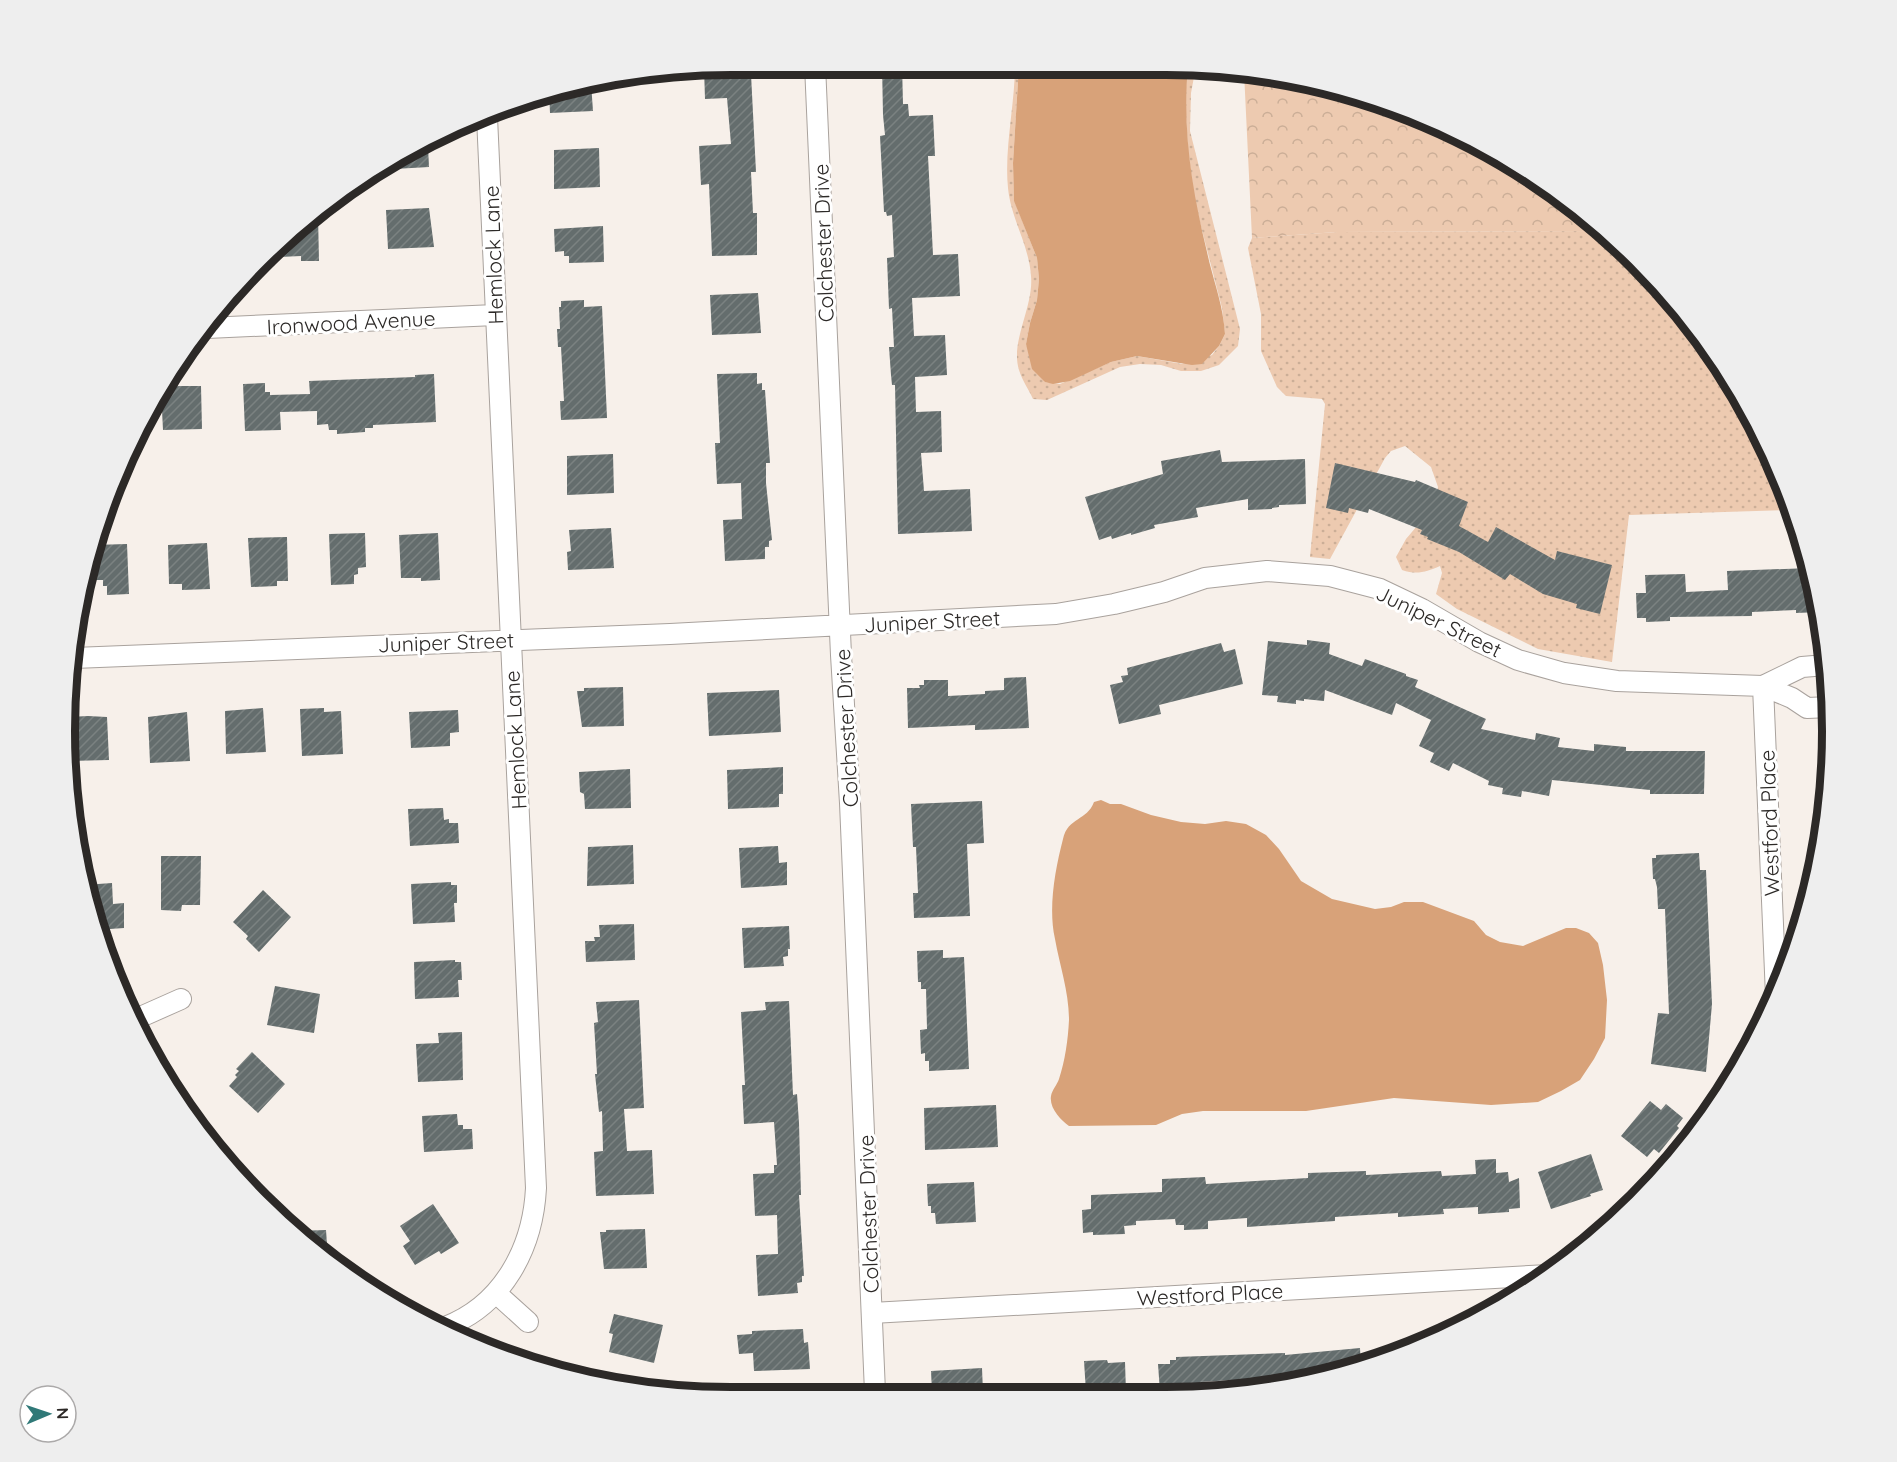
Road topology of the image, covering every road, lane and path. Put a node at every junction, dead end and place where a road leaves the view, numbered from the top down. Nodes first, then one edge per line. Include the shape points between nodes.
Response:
1 (815, 75) edge
2 (487, 122) edge
3 (495, 315) junction
4 (214, 328) edge
5 (840, 625) junction
6 (510, 639) junction
7 (80, 658) edge
8 (1818, 666) edge
9 (1763, 686) junction
10 (1821, 707) edge
11 (1775, 974) edge
12 (181, 999) dead end
13 (141, 1017) edge
14 (1530, 1276) edge
15 (496, 1293) junction
16 (872, 1313) junction
17 (528, 1322) dead end
18 (451, 1324) edge
19 (875, 1387) edge

1 - 5 street, Colchester Drive
2 - 3 street, Hemlock Lane
3 - 4 street, Ironwood Avenue
3 - 6 street, Hemlock Lane
5 - 6 street, Juniper Street
5 - 9 street, Juniper Street via 1056,614 1124,602 1205,578 1267,571 1330,576 1380,589 1518,660 1564,673 1617,681
5 - 16 street, Colchester Drive
6 - 7 street, Juniper Street
6 - 15 street, Hemlock Lane via 536,1188 534,1213 524,1247
8 - 9 street, Juniper Street via 1802,667
9 - 10 street, Juniper Street via 1807,708
9 - 11 street, Westford Place
12 - 13 street
14 - 16 street, Westford Place
15 - 17 street
15 - 18 street, Hemlock Lane via 476,1311
16 - 19 street, Colchester Drive

